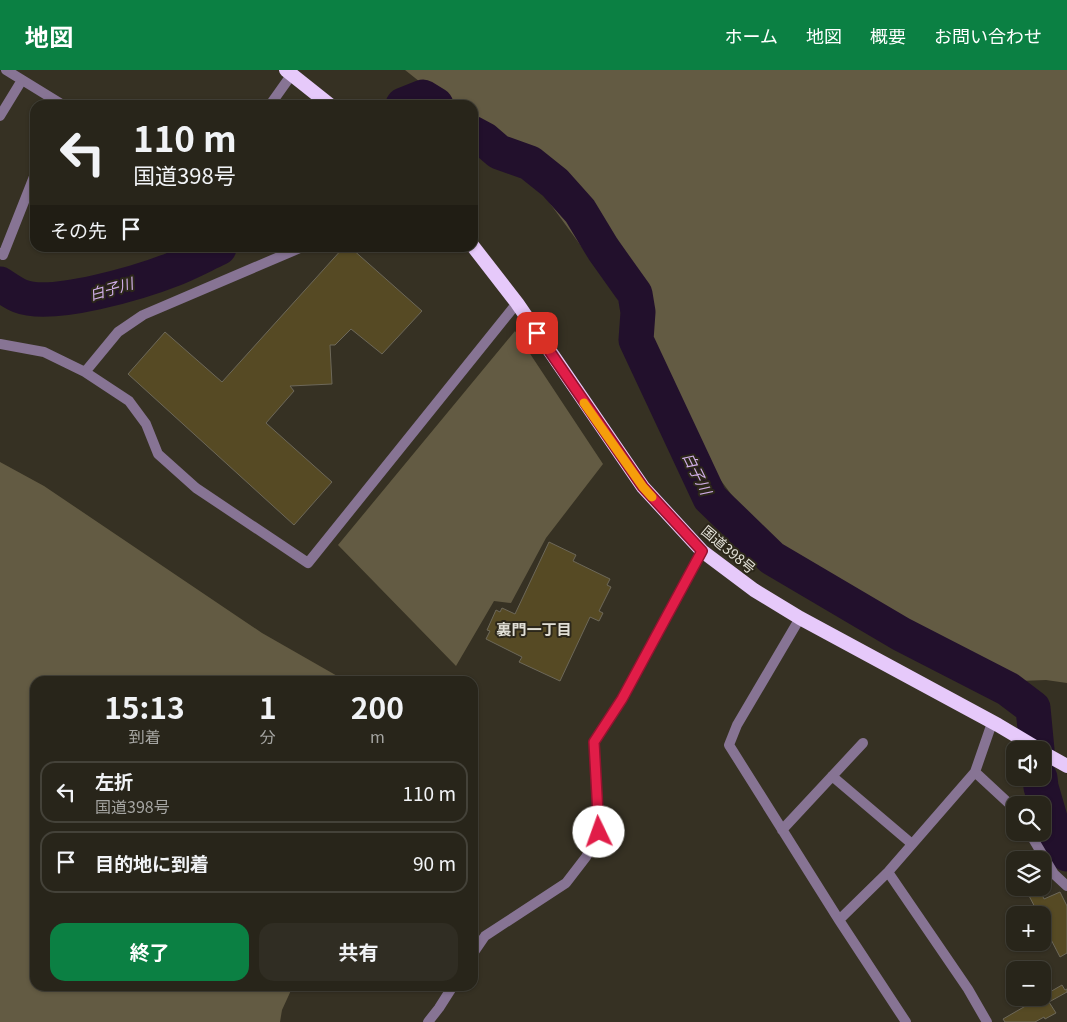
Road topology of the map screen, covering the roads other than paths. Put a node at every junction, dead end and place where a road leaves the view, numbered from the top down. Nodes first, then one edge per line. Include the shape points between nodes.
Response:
1 (6, 70) edge
2 (289, 72) edge
3 (22, 80) junction
4 (54, 100) edge
5 (273, 100) edge
6 (324, 100) edge
7 (0, 116) edge
8 (30, 187) edge
9 (291, 252) edge
10 (477, 252) edge
11 (0, 253) edge
12 (517, 303) junction
13 (0, 344) edge
14 (85, 372) junction
15 (702, 551) junction
16 (800, 618) junction
17 (995, 724) junction
18 (1024, 741) edge
19 (863, 743) dead end
20 (1051, 757) edge
21 (1066, 766) edge
22 (975, 772) junction
23 (832, 776) junction
24 (1006, 801) edge
25 (782, 830) junction
26 (1035, 841) edge
27 (912, 844) junction
28 (888, 872) junction
29 (1067, 886) edge
30 (839, 920) junction
31 (478, 946) edge
32 (450, 991) edge
33 (428, 1022) edge
34 (906, 1022) edge
35 (986, 1022) edge

1 - 3 street
2 - 5 street
2 - 6 highway
3 - 4 street
3 - 7 street
8 - 11 street via 3,255
9 - 14 street via 143,315 118,332
10 - 12 highway, 国道398号
12 - 14 street via 308,563 196,488 158,454 146,424 129,401
12 - 15 highway, 国道398号 via 643,487
13 - 14 street via 44,352
15 - 16 highway, 国道398号 via 754,590
15 - 31 street via 622,699 594,742 599,832 586,857 566,883 485,936
16 - 17 highway, 国道398号
16 - 25 street via 728,745
17 - 18 highway, 国道398号
17 - 22 street
19 - 23 street
20 - 21 highway, 国道398号
22 - 24 street
22 - 27 street
23 - 25 street
23 - 27 street
25 - 30 street
26 - 29 street via 1054,874
27 - 28 street
28 - 30 street
28 - 35 street via 968,989
30 - 34 street
32 - 33 street

